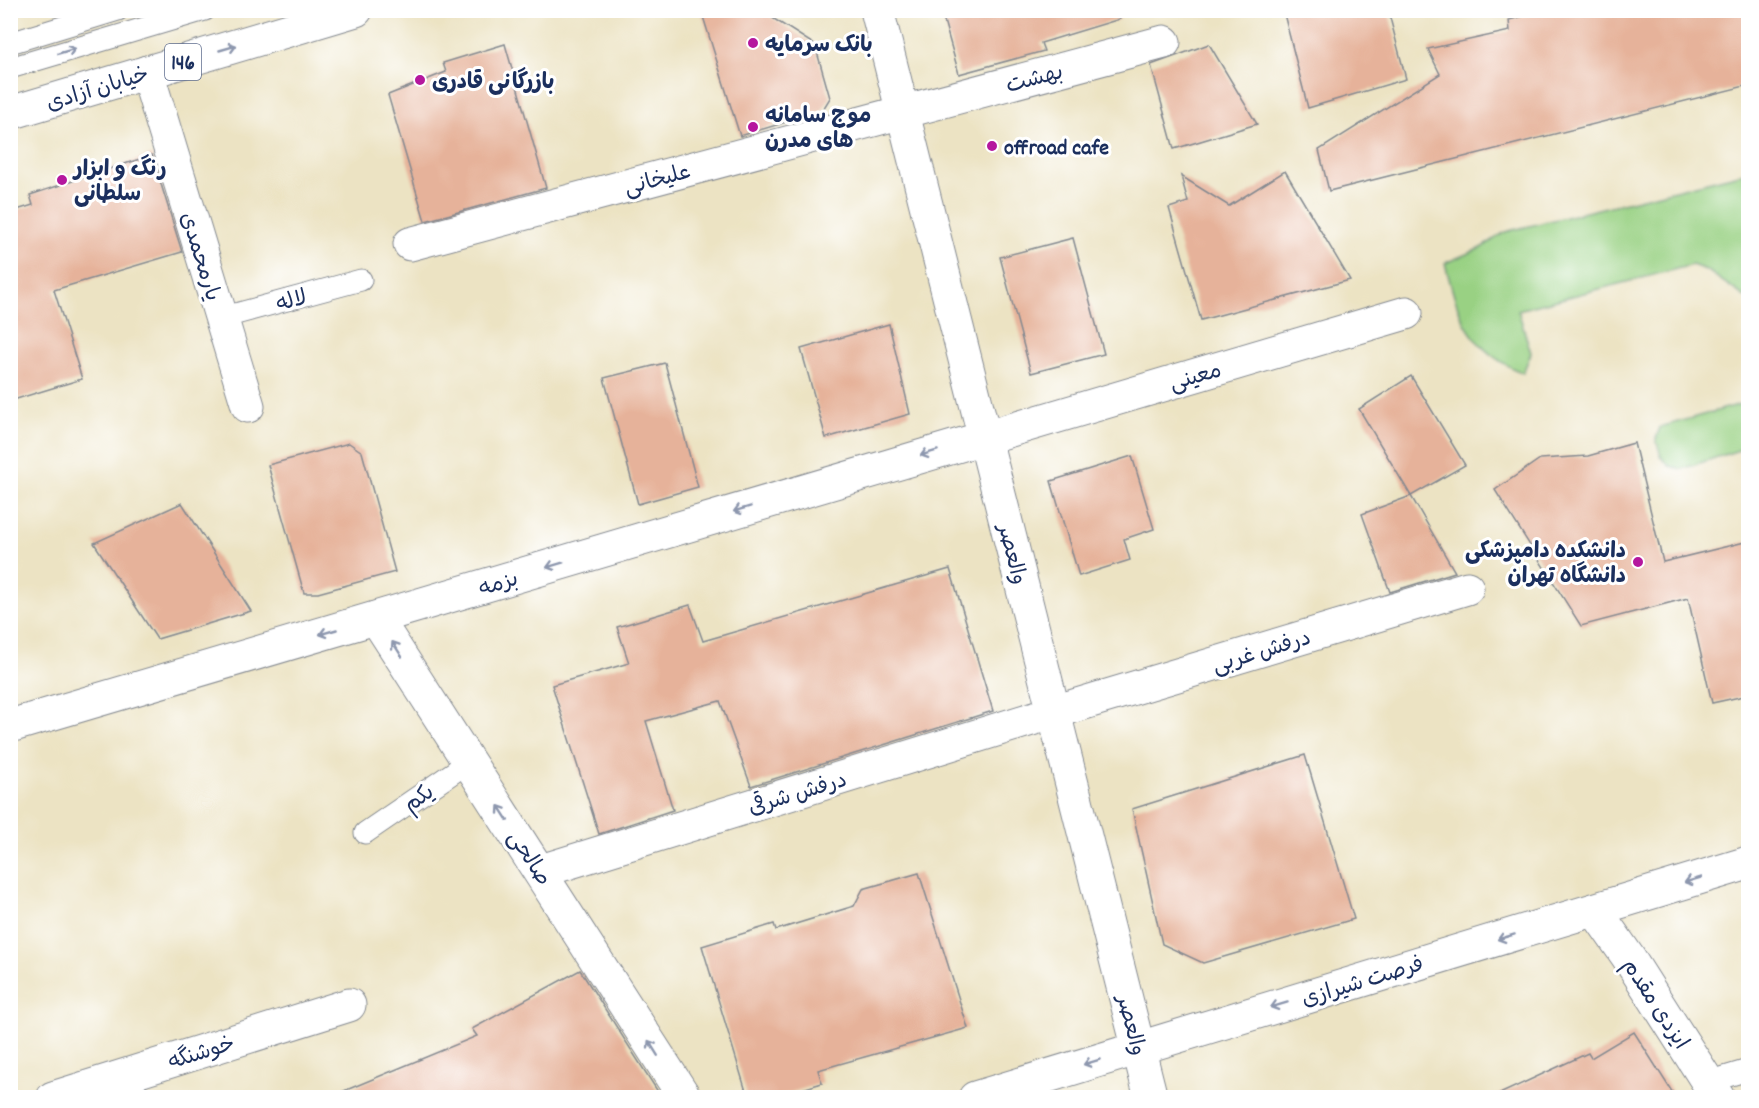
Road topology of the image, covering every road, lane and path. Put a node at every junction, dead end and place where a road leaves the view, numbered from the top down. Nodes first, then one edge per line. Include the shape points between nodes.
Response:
1 (118, 10) edge
2 (205, 10) edge
3 (356, 10) edge
4 (877, 10) edge
5 (1164, 42) dead end
6 (10, 43) edge
7 (10, 68) edge
8 (147, 72) junction
9 (903, 112) junction
10 (10, 113) edge
11 (410, 244) dead end
12 (361, 280) dead end
13 (1406, 313) dead end
14 (221, 318) junction
15 (248, 406) dead end
16 (985, 437) junction
17 (1467, 588) dead end
18 (376, 618) junction
19 (1054, 712) junction
20 (10, 726) edge
21 (470, 760) junction
22 (365, 833) dead end
23 (1749, 863) edge
24 (541, 871) junction
25 (1595, 910) junction
26 (349, 1005) dead end
27 (1138, 1047) junction
28 (1749, 1070) edge
29 (1713, 1090) edge
30 (53, 1098) edge
31 (685, 1098) edge
32 (975, 1098) edge
33 (1151, 1098) edge

1 - 6 lane
7 -> 2 lane
8 -> 3 street, خیابان آزادی / 146
4 - 9 street, والعصر
5 - 9 street, بهشت
8 - 10 street, خیابان آزادی / 146
8 - 14 street, یارمحمدی
9 - 11 street, علیخانی
9 - 16 street, والعصر
12 - 14 lane, لاله
13 - 16 street, معینی
14 - 15 street, یارمحمدی
16 -> 18 street, بزمه
16 - 19 street, والعصر
17 - 19 street, درفش غربی
18 -> 20 street, بزمه
21 -> 18 street, صالحی
19 - 24 street, درفش شرقی
19 - 27 street, والعصر
21 - 22 lane, یکم
24 -> 21 street, صالحی
23 -> 25 street, فرصت شیرازی
31 -> 24 street, صالحی
25 -> 27 street, فرصت شیرازی
25 - 29 street, ایزدی مقدم
26 - 30 street, خوشنگه
27 -> 32 street, فرصت شیرازی
27 - 33 street, والعصر
28 - 29 lane

